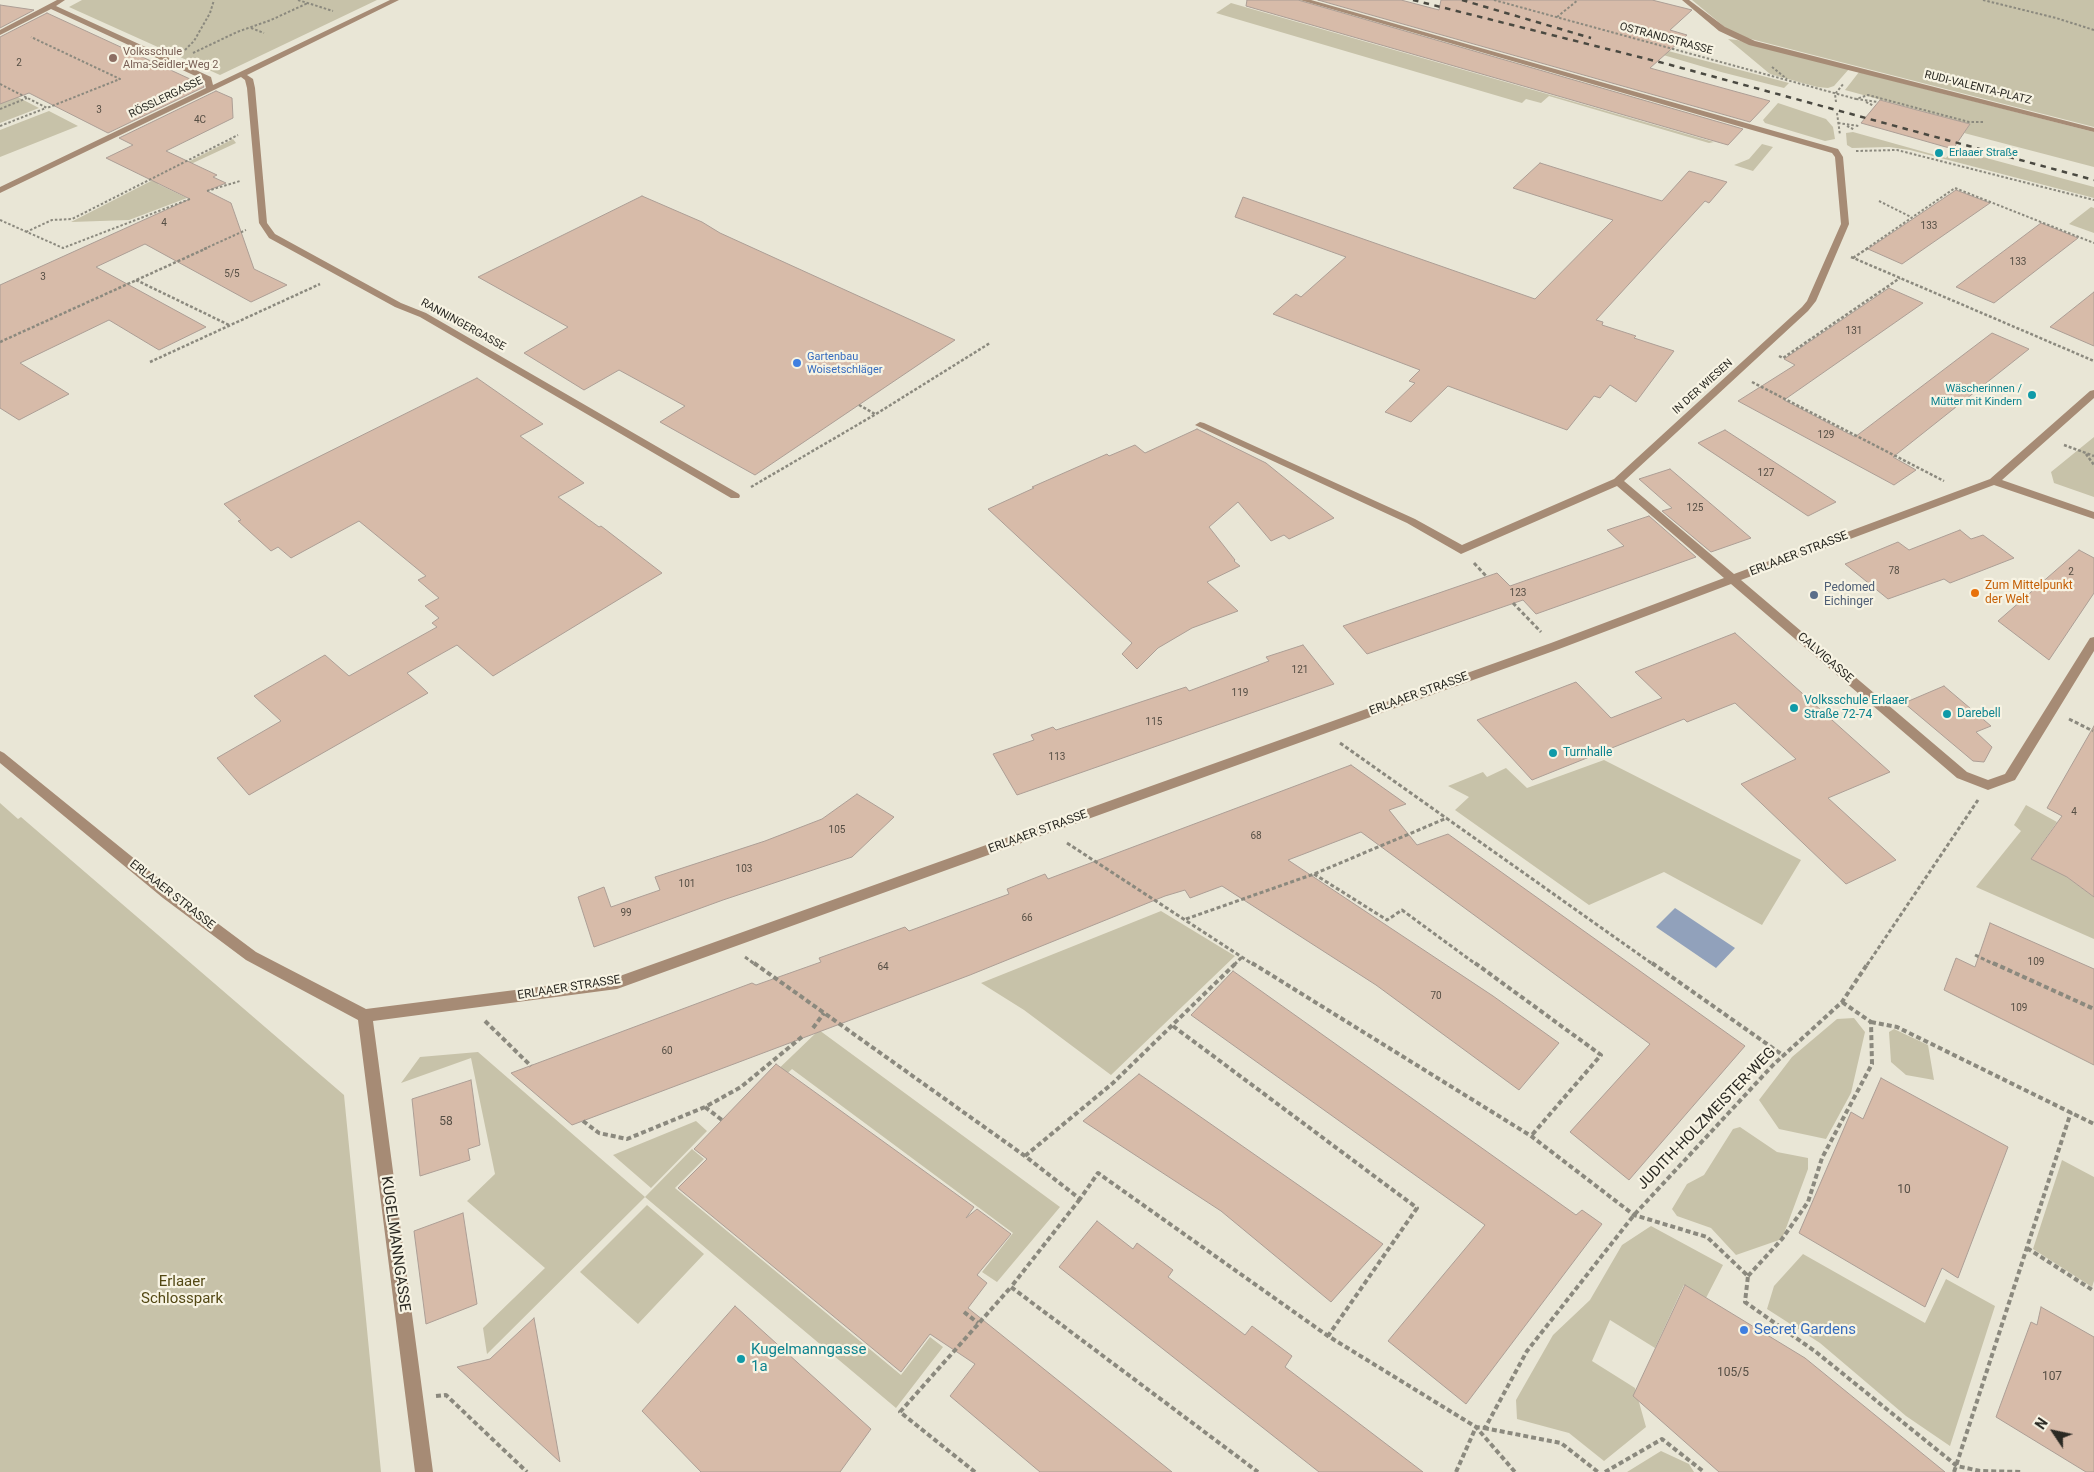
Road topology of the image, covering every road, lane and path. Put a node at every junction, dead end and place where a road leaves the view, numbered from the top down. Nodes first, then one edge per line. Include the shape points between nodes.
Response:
1 (62, 0) edge
2 (214, 0) edge
3 (298, 0) edge
4 (396, 0) edge
5 (1303, 0) edge
6 (1494, 0) edge
7 (1578, 0) edge
8 (1685, 0) edge
9 (1983, 0) edge
10 (308, 3) junction
11 (50, 6) junction
12 (358, 18) junction
13 (1557, 18) junction
14 (11, 27) junction
15 (250, 27) junction
16 (2094, 30) edge
17 (264, 33) dead end
18 (0, 34) edge
19 (172, 62) junction
20 (240, 74) junction
21 (0, 84) edge
22 (210, 89) junction
23 (1835, 94) junction
24 (28, 98) junction
25 (1856, 99) junction
26 (1865, 101) junction
27 (1836, 102) dead end
28 (1878, 102) dead end
29 (1874, 106) dead end
30 (47, 108) junction
31 (0, 109) edge
32 (1969, 122) dead end
33 (1838, 123) dead end
34 (1844, 125) junction
35 (0, 126) edge
36 (1859, 126) dead end
37 (254, 127) junction
38 (1855, 130) dead end
39 (2094, 130) edge
40 (1847, 148) dead end
41 (258, 175) junction
42 (0, 190) edge
43 (207, 191) dead end
44 (190, 199) dead end
45 (2094, 200) edge
46 (1878, 201) dead end
47 (1912, 218) junction
48 (0, 220) edge
49 (263, 223) junction
50 (26, 232) junction
51 (2094, 243) edge
52 (1833, 252) junction
53 (1853, 258) junction
54 (341, 274) junction
55 (1900, 278) junction
56 (136, 280) junction
57 (230, 325) junction
58 (0, 342) edge
59 (990, 343) dead end
60 (1763, 349) junction
61 (2094, 361) edge
62 (150, 362) dead end
63 (1736, 373) junction
64 (2094, 393) edge
65 (859, 405) dead end
66 (876, 414) junction
67 (1200, 425) dead end
68 (2043, 436) junction
69 (2085, 453) junction
70 (2094, 456) edge
71 (2094, 465) edge
72 (1618, 481) junction
73 (1994, 481) junction
74 (1965, 492) junction
75 (735, 496) joint
76 (2094, 516) edge
77 (1734, 578) junction
78 (1514, 603) dead end
79 (2094, 640) edge
80 (1555, 646) junction
81 (2051, 710) junction
82 (1321, 730) junction
83 (2093, 731) edge
84 (0, 756) edge
85 (1988, 785) junction
86 (1447, 818) junction
87 (1046, 829) junction
88 (1314, 874) junction
89 (1185, 919) junction
90 (726, 944) junction
91 (1975, 955) dead end
92 (1242, 957) junction
93 (1842, 1002) junction
94 (466, 1003) junction
95 (2094, 1010) edge
96 (824, 1013) junction
97 (365, 1016) junction
98 (1871, 1022) junction
99 (1174, 1026) junction
100 (812, 1028) dead end
101 (804, 1036) dead end
102 (1784, 1056) junction
103 (531, 1066) dead end
104 (705, 1107) junction
105 (2071, 1112) junction
106 (722, 1120) dead end
107 (583, 1121) dead end
108 (2094, 1124) edge
109 (1531, 1136) junction
110 (1025, 1156) junction
111 (1080, 1199) junction
112 (1634, 1215) junction
113 (2027, 1248) junction
114 (1748, 1276) junction
115 (1011, 1287) junction
116 (2094, 1291) edge
117 (964, 1312) dead end
118 (978, 1323) junction
119 (1328, 1336) junction
120 (415, 1397) junction
121 (1476, 1427) junction
122 (1957, 1466) junction
123 (424, 1472) edge
124 (527, 1472) edge
125 (975, 1472) edge
126 (1258, 1472) edge
127 (1456, 1472) edge
128 (1515, 1472) edge
129 (1598, 1472) edge
130 (1605, 1472) edge
131 (1704, 1472) edge
132 (1954, 1472) edge
133 (2023, 1472) edge

1 - 11 street
2 - 19 path via 194,42
3 - 10 path
4 - 12 street, RÖSSLERGASSE
5 - 52 street, IN DER WIESEN via 1835,151 1840,162 1845,218
6 - 13 path, OSTRANDSTRASSE
7 - 13 path
8 - 39 street, RUDI-VALENTA-PLATZ via 1718,26 1744,40
9 - 16 path
10 - 12 path
10 - 15 path
11 - 14 street
11 - 19 street
12 - 20 street, RÖSSLERGASSE
13 - 23 path, OSTRANDSTRASSE
14 - 18 street
14 - 30 path via 120,79
15 - 17 path
15 - 19 path
19 - 22 street via 208,79
20 - 22 street, RÖSSLERGASSE
20 - 37 street via 249,79
21 - 24 path
22 - 42 street, RÖSSLERGASSE
23 - 25 path, OSTRANDSTRASSE
23 - 27 path
24 - 30 path
24 - 31 path
25 - 26 path
25 - 32 path via 1868,95
26 - 28 path
26 - 29 path
30 - 35 path
33 - 34 path
34 - 36 path
34 - 38 path
37 - 41 street
37 - 50 path via 72,219 52,220
40 - 45 path via 1856,152 1897,150
41 - 43 path
41 - 49 street
44 - 50 path via 63,248
46 - 47 path
47 - 51 path via 1955,188
47 - 53 path
48 - 50 path
49 - 54 street, RANNINGERGASSE via 272,236
49 - 56 path
52 - 53 path
52 - 60 street, IN DER WIESEN via 1805,309
53 - 55 path
54 - 57 path
54 - 75 street, RANNINGERGASSE via 398,305 423,314
55 - 60 path via 1783,358
55 - 61 path
56 - 57 path
56 - 58 path
57 - 62 path
59 - 66 path
60 - 63 street, IN DER WIESEN
63 - 72 street, IN DER WIESEN
63 - 74 path
64 - 68 street, ERLAAER STRASSE
65 - 66 path
66 - 75 path
67 - 72 street, IN DER WIESEN via 1411,521 1461,550
68 - 69 path
68 - 73 street, ERLAAER STRASSE
69 - 70 path
69 - 71 path
72 - 77 street, CALVIGASSE
73 - 74 street, ERLAAER STRASSE
73 - 76 street
74 - 77 street, ERLAAER STRASSE
77 - 80 street, ERLAAER STRASSE
77 - 85 street, CALVIGASSE via 1962,775
78 - 80 path
79 - 81 street
80 - 82 street, ERLAAER STRASSE
81 - 83 path
81 - 85 street via 2010,777
82 - 86 path
82 - 87 street, ERLAAER STRASSE
84 - 97 street, ERLAAER STRASSE via 168,894 252,956
85 - 93 path, JUDITH-HOLZMEISTER-WEG
86 - 88 path
86 - 102 path
87 - 89 path
87 - 90 street, ERLAAER STRASSE
88 - 89 path
88 - 109 path via 1387,920 1402,910 1601,1055
89 - 92 path
90 - 94 street, ERLAAER STRASSE via 617,983
90 - 96 path
91 - 95 path
92 - 99 path
92 - 109 path
93 - 98 path
93 - 102 path, JUDITH-HOLZMEISTER-WEG
94 - 97 street, ERLAAER STRASSE
94 - 103 path
96 - 100 path
96 - 110 path
97 - 120 street, KUGELMANNGASSE
98 - 105 path via 1897,1027
98 - 114 path via 1872,1064 1822,1158 1808,1202 1782,1239
99 - 110 path via 1113,1083
99 - 119 path via 1417,1208
101 - 104 path via 741,1088
102 - 112 path, JUDITH-HOLZMEISTER-WEG
104 - 106 path
104 - 107 path via 627,1139 599,1133
105 - 108 path
105 - 113 path
109 - 112 path
110 - 111 path
111 - 115 path
111 - 119 path via 1098,1173
112 - 114 path via 1706,1237
112 - 121 path, JUDITH-HOLZMEISTER-WEG via 1527,1352 1485,1428
113 - 116 path
113 - 122 path
114 - 122 path via 1745,1302 1816,1352
115 - 118 path
115 - 126 path
117 - 118 path
118 - 125 path via 900,1412
119 - 121 path
120 - 123 street, KUGELMANNGASSE
120 - 124 path via 446,1395
121 - 127 path, JUDITH-HOLZMEISTER-WEG
121 - 128 path
121 - 129 path via 1561,1443
122 - 132 path
122 - 133 path via 1980,1471
130 - 131 path via 1662,1439

